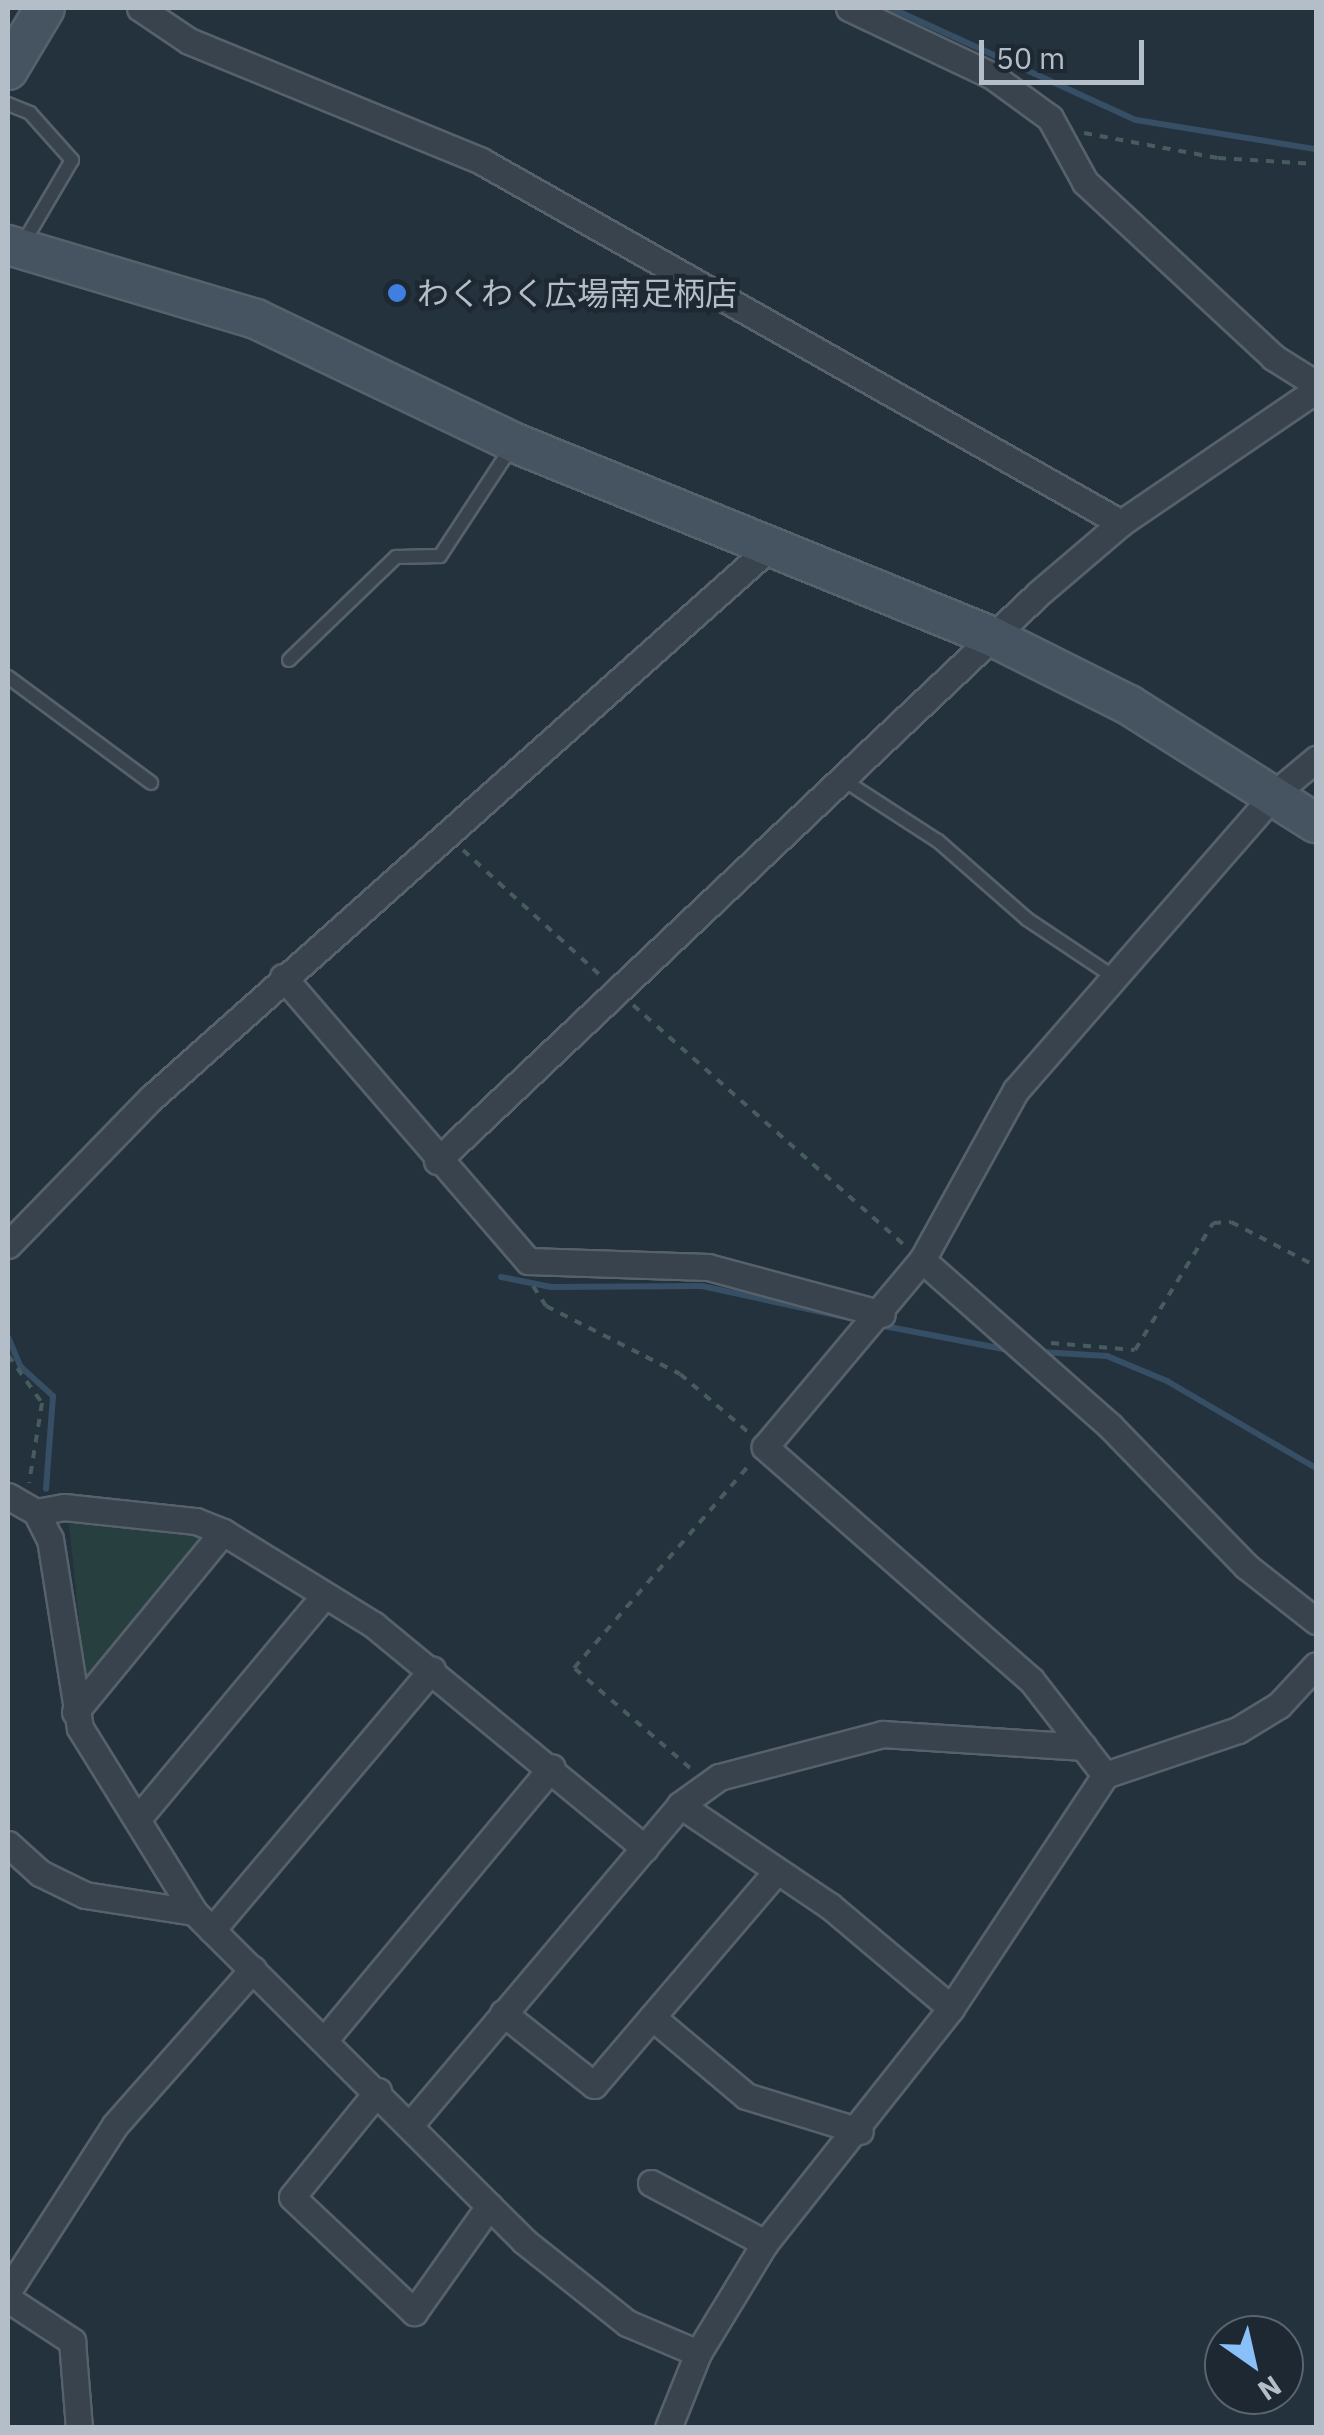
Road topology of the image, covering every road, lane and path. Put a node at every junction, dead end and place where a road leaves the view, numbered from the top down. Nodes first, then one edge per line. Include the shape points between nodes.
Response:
1 (45, 8) edge
2 (140, 8) edge
3 (848, 8) edge
4 (8, 70) edge
5 (8, 104) edge
6 (1060, 136) junction
7 (1316, 164) edge
8 (14, 247) edge
9 (1316, 387) edge
10 (515, 443) junction
11 (1121, 523) junction
12 (770, 548) junction
13 (993, 637) junction
14 (289, 660) dead end
15 (8, 677) edge
16 (1316, 759) edge
17 (840, 778) junction
18 (151, 783) dead end
19 (1274, 794) junction
20 (1316, 823) edge
21 (444, 833) junction
22 (1112, 976) junction
23 (284, 977) junction
24 (615, 988) junction
25 (438, 1162) junction
26 (8, 1244) edge
27 (922, 1260) junction
28 (528, 1262) junction
29 (1316, 1266) edge
30 (882, 1314) junction
31 (1022, 1344) junction
32 (8, 1356) edge
33 (765, 1447) junction
34 (23, 1504) edge
35 (222, 1532) junction
36 (324, 1596) junction
37 (1316, 1621) edge
38 (1316, 1666) edge
39 (432, 1670) junction
40 (75, 1712) junction
41 (1084, 1747) junction
42 (552, 1768) junction
43 (1106, 1775) junction
44 (708, 1783) junction
45 (680, 1805) junction
46 (140, 1816) junction
47 (8, 1844) edge
48 (645, 1848) junction
49 (774, 1874) junction
50 (203, 1921) junction
51 (253, 1969) junction
52 (951, 2008) junction
53 (503, 2013) junction
54 (652, 2017) junction
55 (327, 2037) junction
56 (378, 2092) junction
57 (410, 2125) junction
58 (860, 2131) junction
59 (651, 2184) dead end
60 (489, 2206) junction
61 (764, 2243) junction
62 (8, 2291) edge
63 (8, 2300) edge
64 (698, 2354) junction
65 (79, 2428) edge
66 (668, 2428) edge

1 - 4 street
2 - 11 street via 189,41 481,161
3 - 6 street via 991,75 1050,118
5 - 8 lane via 30,113 72,160
6 - 7 path via 1094,131 1218,158
6 - 9 street via 1085,182 1274,357
8 - 10 street via 256,319
9 - 11 street
10 - 12 street
10 - 14 lane via 440,556 396,557
11 - 13 street
12 - 13 street
12 - 21 street
13 - 17 street
13 - 19 street via 1114,696
15 - 18 lane
16 - 19 street
17 - 22 lane via 938,841 1027,919
17 - 24 street
19 - 20 street
19 - 22 street
21 - 23 street
21 - 24 path
22 - 27 street via 1016,1090
23 - 25 street
23 - 26 street
24 - 25 street
24 - 27 path
25 - 28 street
27 - 30 street
27 - 31 street
28 - 30 street via 708,1267
28 - 33 path via 546,1306 680,1374
29 - 31 path via 1231,1222 1213,1223 1148,1340 1134,1350
30 - 33 street
31 - 37 street via 1246,1566
32 - 34 path via 42,1403
33 - 41 street via 1030,1680
33 - 44 path via 574,1668
34 - 35 street via 196,1521
34 - 40 street via 50,1540
35 - 36 street
35 - 40 street
36 - 39 street
36 - 46 street
38 - 43 street via 1280,1704 1238,1730
39 - 42 street
39 - 50 street
40 - 46 street
41 - 43 street
41 - 44 street via 883,1734
42 - 48 street
42 - 55 street
43 - 52 street
44 - 45 street
45 - 48 street
45 - 49 street
46 - 50 street
47 - 50 street via 40,1873 85,1895
48 - 53 street
49 - 52 street via 830,1906
49 - 54 street
50 - 51 street
51 - 55 street
51 - 62 street via 115,2125
52 - 58 street
53 - 54 street via 594,2085
53 - 57 street
54 - 58 street via 746,2096
55 - 56 street
56 - 57 street
56 - 60 street via 292,2197 414,2312
57 - 60 street
58 - 61 street
59 - 61 street
60 - 64 street via 627,2323
61 - 64 street
63 - 65 street via 72,2341
64 - 66 street

